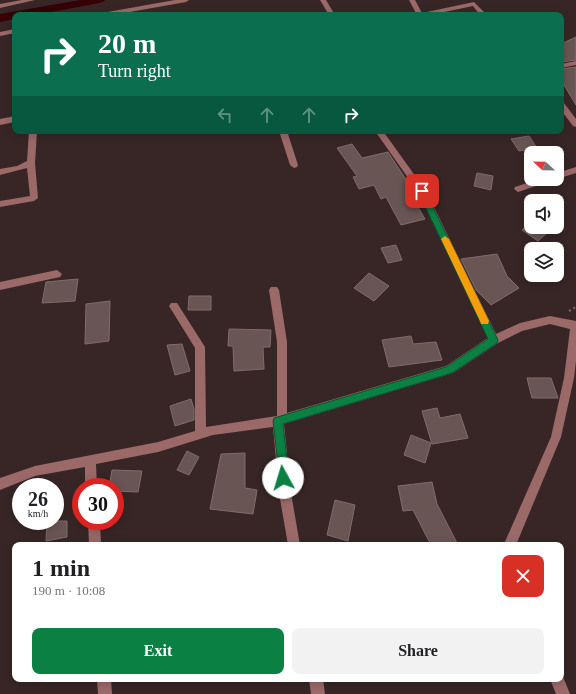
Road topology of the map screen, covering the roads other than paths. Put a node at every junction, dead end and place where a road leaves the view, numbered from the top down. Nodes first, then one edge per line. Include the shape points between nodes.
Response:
1 (32, 0) edge
2 (186, 0) edge
3 (323, 0) edge
4 (412, 0) edge
5 (0, 6) edge
6 (119, 12) edge
7 (330, 12) edge
8 (418, 12) edge
9 (435, 12) edge
10 (481, 12) edge
11 (12, 32) edge
12 (0, 34) edge
13 (576, 63) edge
14 (564, 65) edge
15 (564, 109) edge
16 (12, 120) edge
17 (0, 122) edge
18 (576, 124) edge
19 (33, 134) edge
20 (284, 134) edge
21 (381, 134) edge
22 (31, 163) junction
23 (294, 164) dead end
24 (576, 170) edge
25 (0, 172) edge
26 (564, 174) edge
27 (527, 186) edge
28 (518, 189) dead end
29 (0, 204) edge
30 (57, 274) dead end
31 (0, 286) edge
32 (274, 290) dead end
33 (174, 306) dead end
34 (576, 326) edge
35 (494, 340) junction
36 (280, 421) junction
37 (200, 434) junction
38 (90, 460) junction
39 (91, 478) edge
40 (0, 484) edge
41 (94, 530) edge
42 (95, 542) edge
43 (293, 542) edge
44 (511, 542) edge
45 (104, 682) edge
46 (316, 682) edge
47 (558, 682) edge
48 (105, 694) edge
49 (318, 694) edge
50 (563, 694) edge

1 - 5 street
2 - 6 street
3 - 7 street
4 - 8 street
9 - 10 street via 474,4
11 - 12 street
13 - 14 street
15 - 18 street
16 - 17 street
19 - 22 street
20 - 23 street
21 - 35 street via 422,191
22 - 25 street
22 - 29 street via 34,198
24 - 26 street
27 - 28 street
30 - 31 street
32 - 36 street via 282,342
33 - 37 street via 200,347
34 - 35 street via 550,320 520,327
34 - 44 street via 569,378 556,438
35 - 36 street via 449,370
36 - 37 street
36 - 43 street via 285,492
37 - 38 street via 158,447
38 - 39 street
38 - 40 street via 35,471
41 - 42 street
45 - 48 street
46 - 49 street
47 - 50 street

